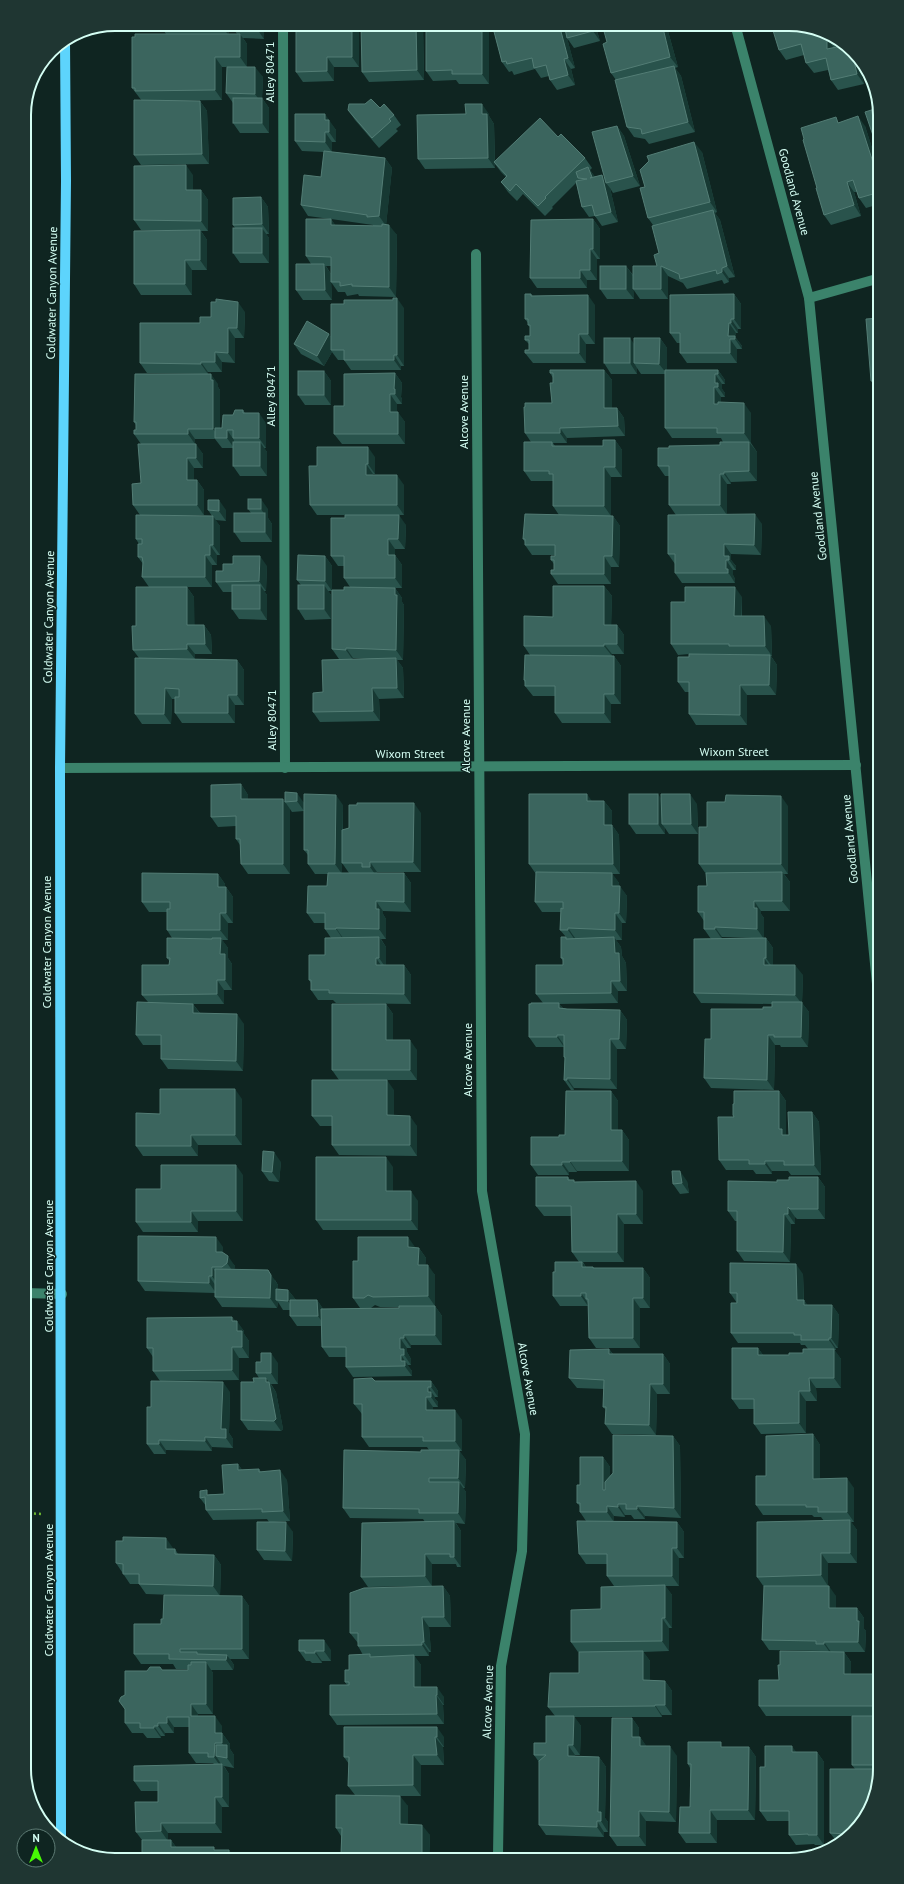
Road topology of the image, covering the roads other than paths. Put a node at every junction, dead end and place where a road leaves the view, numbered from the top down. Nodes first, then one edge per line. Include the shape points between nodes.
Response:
1 (282, 31) edge
2 (736, 31) edge
3 (65, 48) edge
4 (476, 254) dead end
5 (873, 280) edge
6 (809, 298) junction
7 (856, 765) junction
8 (479, 767) junction
9 (60, 768) junction
10 (285, 768) junction
11 (873, 941) edge
12 (31, 1293) edge
13 (62, 1294) junction
14 (61, 1833) edge
15 (498, 1853) edge

1 - 10 street, Alley 80471
2 - 6 street, Goodland Avenue
3 - 9 main road, Coldwater Canyon Avenue
4 - 8 street, Alcove Avenue
5 - 6 street
6 - 7 street, Goodland Avenue
7 - 8 street, Wixom Street
7 - 11 street, Goodland Avenue
8 - 10 street, Wixom Street
8 - 15 street, Alcove Avenue via 482,1192 525,1434 522,1551 502,1666
9 - 10 street, Wixom Street
9 - 13 main road, Coldwater Canyon Avenue
12 - 13 street
13 - 14 main road, Coldwater Canyon Avenue

